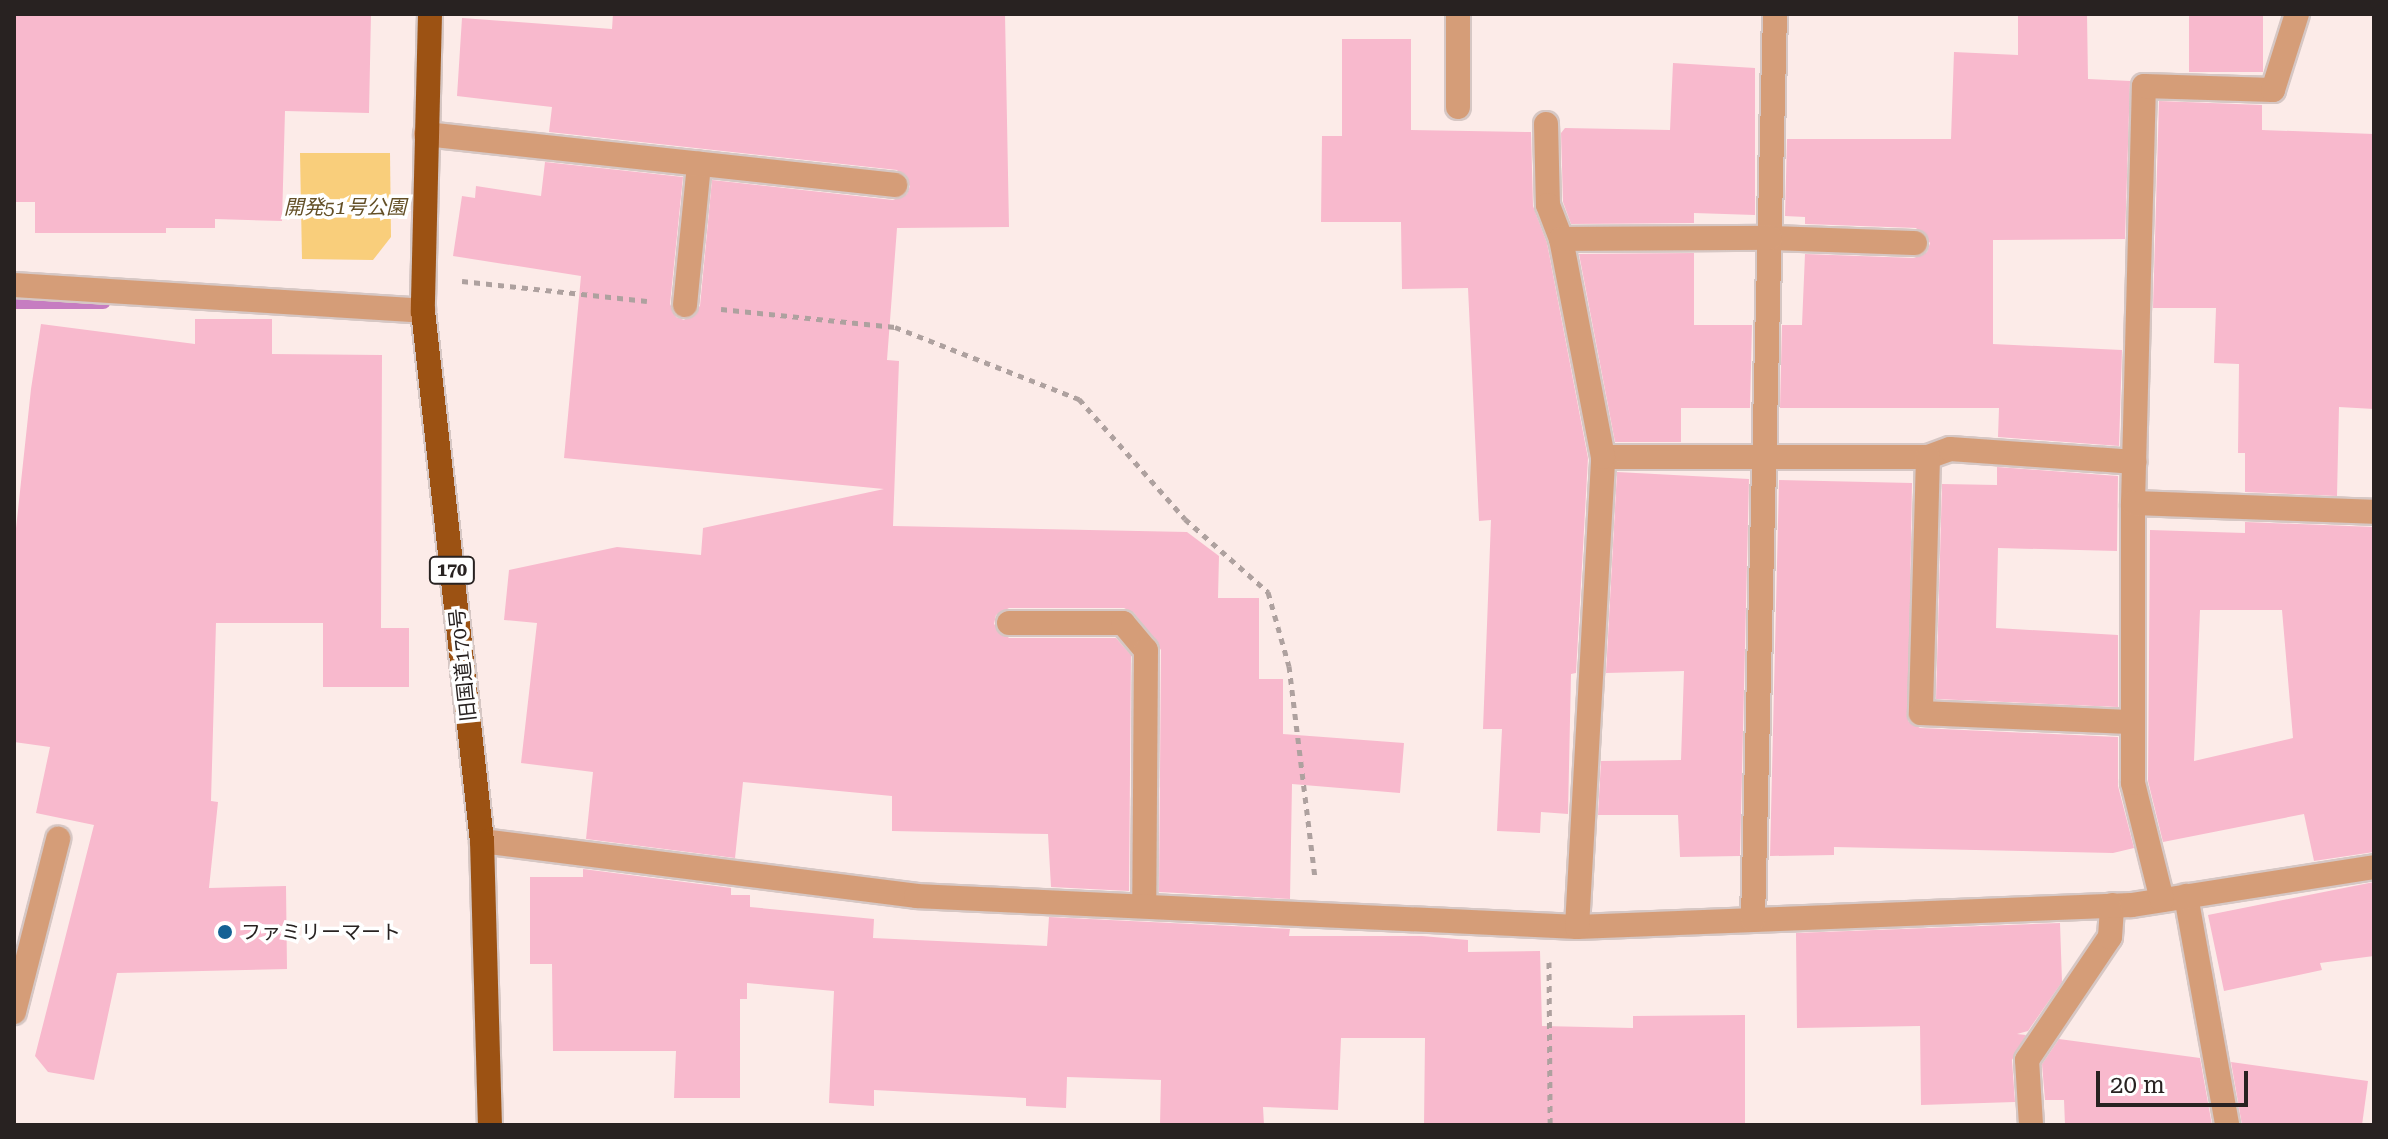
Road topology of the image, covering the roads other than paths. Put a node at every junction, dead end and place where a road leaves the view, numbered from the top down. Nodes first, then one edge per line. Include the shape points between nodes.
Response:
1 (430, 14) edge
2 (1458, 14) edge
3 (1775, 14) edge
4 (2297, 14) edge
5 (1458, 107) dead end
6 (1546, 124) dead end
7 (426, 134) junction
8 (699, 164) junction
9 (895, 185) dead end
10 (1770, 238) junction
11 (1561, 239) junction
12 (1915, 243) dead end
13 (14, 285) edge
14 (685, 305) road end
15 (423, 311) junction
16 (1603, 457) junction
17 (1928, 457) junction
18 (1764, 458) junction
19 (2135, 462) junction
20 (2133, 503) junction
21 (2374, 512) edge
22 (1009, 623) dead end
23 (2129, 722) junction
24 (58, 839) dead end
25 (482, 841) junction
26 (2374, 867) edge
27 (2174, 898) junction
28 (2112, 905) junction
29 (1144, 906) junction
30 (1753, 920) junction
31 (1577, 927) junction
32 (14, 1012) edge
33 (490, 1125) edge
34 (2031, 1125) edge
35 (2227, 1125) edge

1 - 7 highway, 旧国道170号 / 170
2 - 5 street
3 - 10 street
4 - 19 street via 2273,90 2144,86
6 - 11 street via 1548,205
7 - 8 street
7 - 15 highway, 旧国道170号 / 170
8 - 9 street
8 - 14 street
10 - 11 street
10 - 12 street
10 - 18 street
11 - 16 street
13 - 15 street
15 - 25 highway, 旧国道170号 / 170
16 - 18 street
16 - 31 street
17 - 18 street
17 - 19 street via 1950,449
17 - 23 street via 1921,713
18 - 30 street
19 - 20 street
20 - 21 street
20 - 23 street
22 - 29 street via 1123,623 1146,650
23 - 27 street via 2133,783
24 - 32 street
25 - 29 street via 916,896
25 - 33 highway, 旧国道170号 / 170
26 - 27 street
27 - 28 street
27 - 35 street
28 - 30 street
28 - 34 street via 2110,937 2027,1060
29 - 31 street
30 - 31 street

